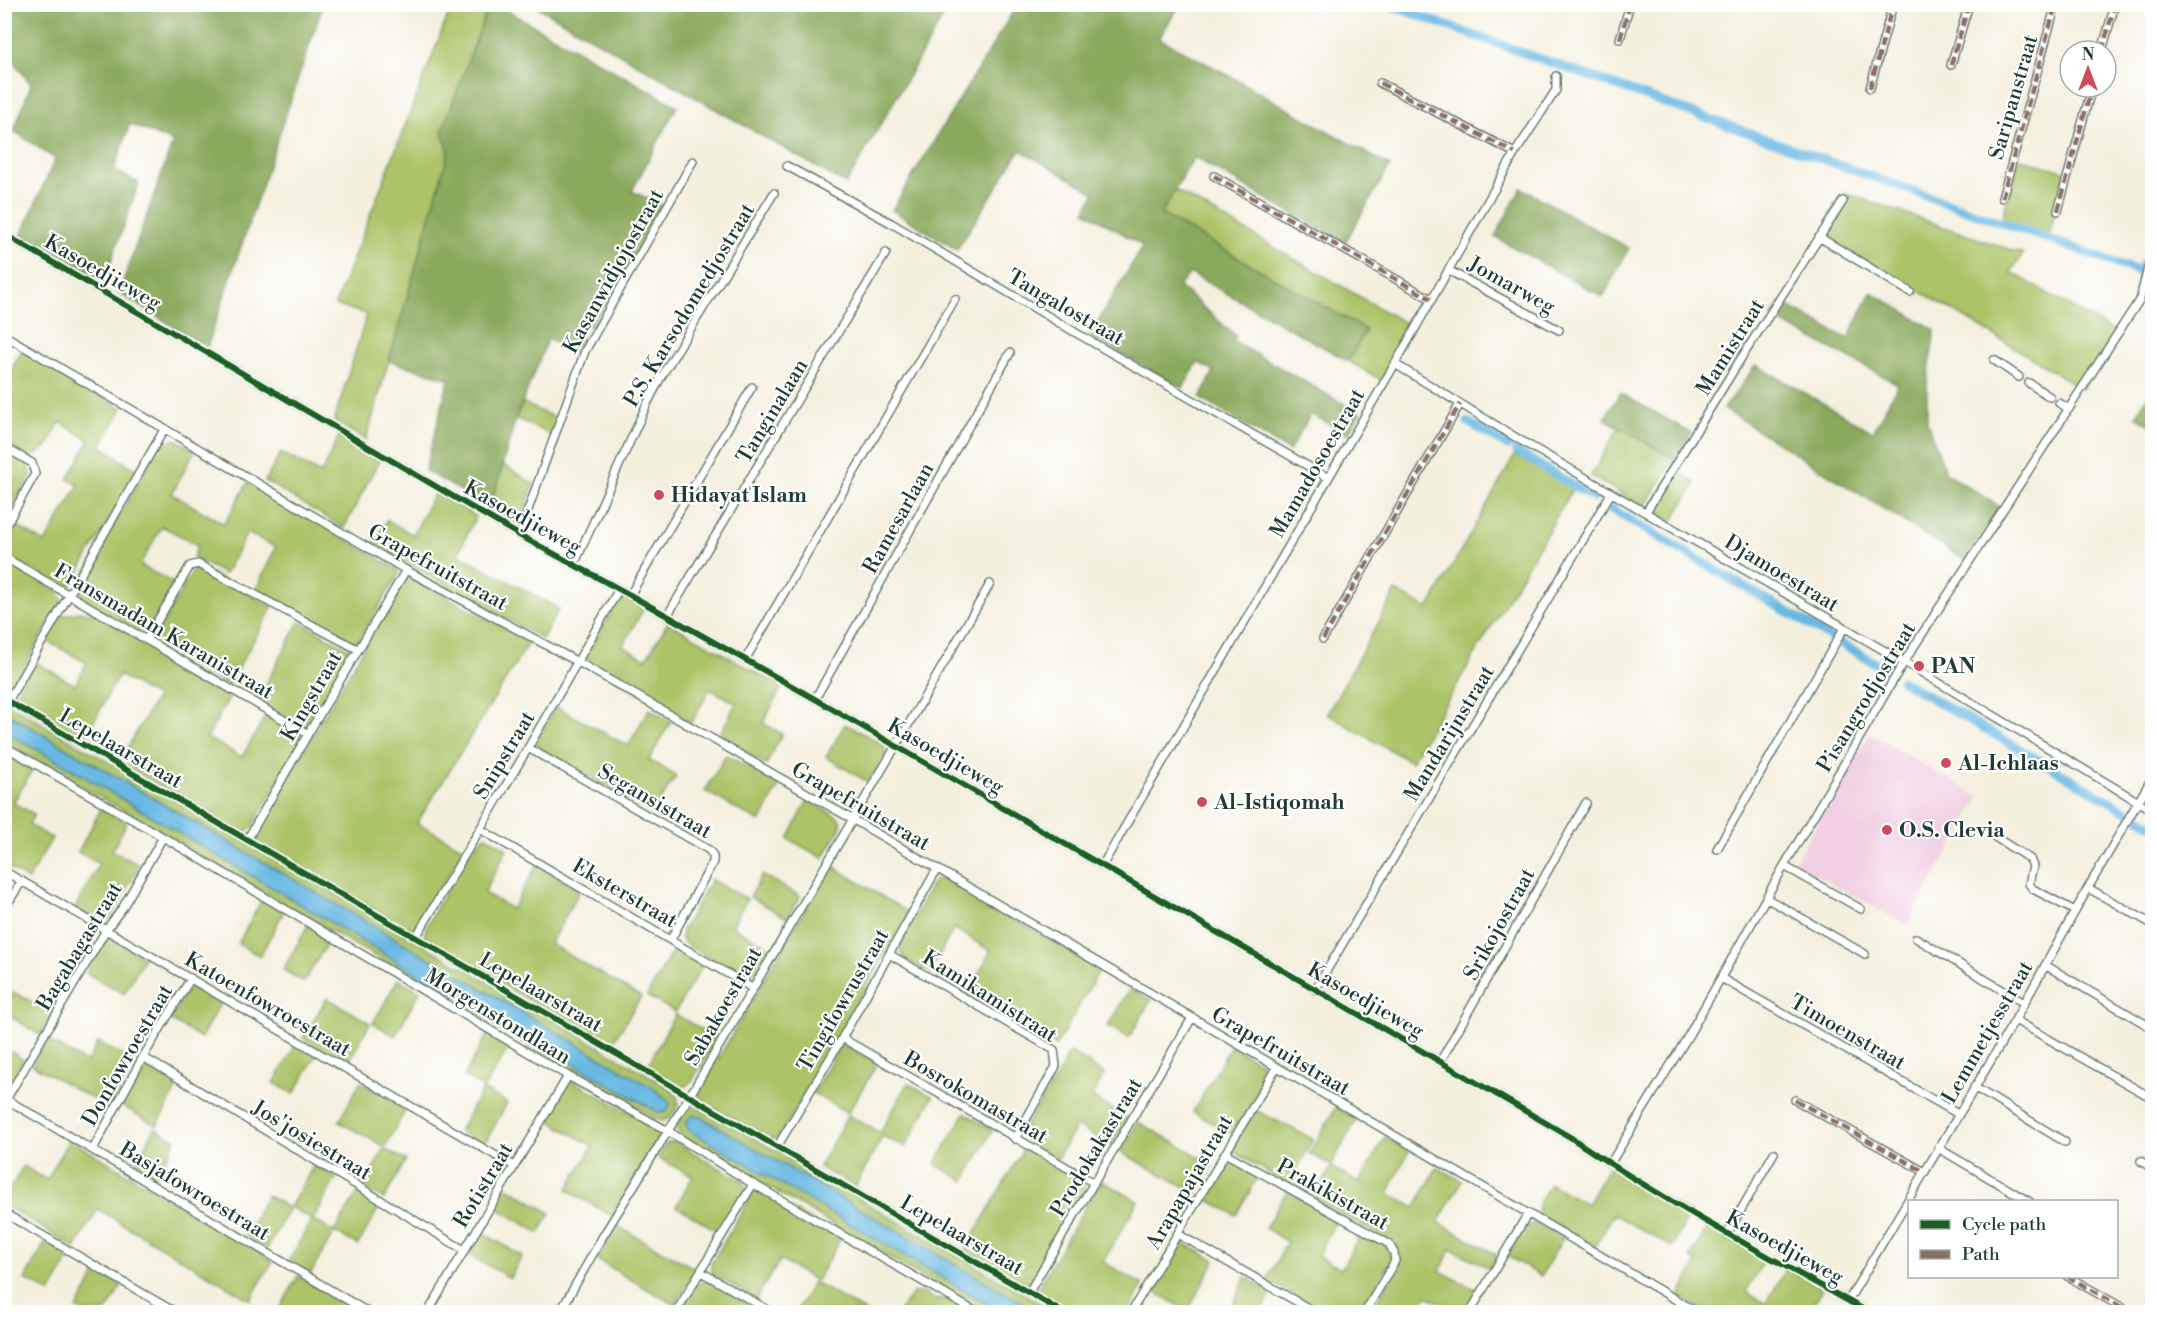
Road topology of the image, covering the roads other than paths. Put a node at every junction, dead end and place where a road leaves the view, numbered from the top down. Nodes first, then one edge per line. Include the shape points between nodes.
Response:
1 (1629, 4) edge
2 (1893, 4) edge
3 (1969, 4) edge
4 (2056, 4) edge
5 (2115, 4) edge
6 (1620, 39) dead end
7 (2105, 39) edge
8 (1951, 66) dead end
9 (1557, 76) dead end
10 (1380, 82) dead end
11 (1870, 88) dead end
12 (2089, 99) edge
13 (1515, 153) junction
14 (693, 161) dead end
15 (787, 166) dead end
16 (1214, 176) dead end
17 (774, 193) dead end
18 (2002, 198) dead end
19 (1843, 201) dead end
20 (2058, 211) dead end
21 (4, 234) edge
22 (1819, 237) junction
23 (2152, 252) edge
24 (886, 253) dead end
25 (1448, 270) junction
26 (1910, 292) dead end
27 (955, 299) dead end
28 (1431, 299) junction
29 (1559, 330) dead end
30 (4, 335) edge
31 (1010, 353) dead end
32 (1994, 360) dead end
33 (1395, 364) junction
34 (2019, 377) dead end
35 (2029, 383) dead end
36 (752, 387) dead end
37 (2049, 397) dead end
38 (2060, 403) dead end
39 (1460, 404) junction
40 (2069, 409) junction
41 (165, 428) junction
42 (4, 447) edge
43 (1327, 477) junction
44 (1611, 493) junction
45 (1646, 512) junction
46 (4, 529) edge
47 (519, 535) junction
48 (4, 557) edge
49 (574, 565) junction
50 (406, 570) junction
51 (990, 584) dead end
52 (619, 589) junction
53 (630, 594) junction
54 (68, 595) junction
55 (667, 616) junction
56 (1842, 632) junction
57 (1323, 639) dead end
58 (146, 640) junction
59 (357, 649) junction
60 (745, 660) junction
61 (578, 662) junction
62 (1904, 662) junction
63 (815, 699) junction
64 (6, 700) edge
65 (308, 734) junction
66 (4, 746) edge
67 (896, 746) junction
68 (528, 748) junction
69 (2152, 778) edge
70 (2139, 802) junction
71 (1586, 803) dead end
72 (2152, 810) edge
73 (852, 819) junction
74 (480, 829) junction
75 (163, 837) junction
76 (1995, 837) dead end
77 (247, 840) junction
78 (1717, 849) dead end
79 (1102, 866) junction
80 (1784, 866) junction
81 (937, 869) junction
82 (4, 871) edge
83 (22, 881) junction
84 (2088, 888) junction
85 (1766, 898) junction
86 (4, 909) edge
87 (1861, 909) dead end
88 (2075, 911) junction
89 (2152, 924) edge
90 (106, 930) junction
91 (416, 938) junction
92 (1916, 938) dead end
93 (671, 939) junction
94 (889, 954) junction
95 (1865, 954) dead end
96 (2045, 965) junction
97 (191, 978) junction
98 (1721, 978) junction
99 (752, 988) junction
100 (1316, 990) junction
101 (2025, 1003) junction
102 (1192, 1018) junction
103 (2015, 1020) junction
104 (2152, 1028) edge
105 (842, 1038) junction
106 (144, 1057) junction
107 (1440, 1062) junction
108 (1276, 1068) junction
109 (567, 1076) junction
110 (1974, 1087) junction
111 (689, 1097) junction
112 (2152, 1098) edge
113 (5, 1100) edge
114 (1795, 1100) dead end
115 (1958, 1114) junction
116 (668, 1131) junction
117 (1015, 1139) junction
118 (2065, 1142) dead end
119 (777, 1147) junction
120 (1938, 1148) junction
121 (93, 1149) junction
122 (1225, 1153) junction
123 (1774, 1153) dead end
124 (2141, 1161) dead end
125 (1610, 1164) junction
126 (514, 1166) junction
127 (2152, 1168) edge
128 (1925, 1172) junction
129 (1094, 1183) junction
130 (753, 1184) junction
131 (1908, 1200) edge
132 (1908, 1200) edge
133 (2027, 1200) edge
134 (4, 1213) edge
135 (1527, 1215) junction
136 (1727, 1233) junction
137 (1178, 1234) junction
138 (464, 1250) junction
139 (701, 1272) junction
140 (2070, 1278) edge
141 (1029, 1292) junction
142 (1848, 1301) junction
143 (561, 1310) edge
144 (175, 1312) edge
145 (368, 1312) edge
146 (428, 1312) edge
147 (570, 1312) edge
148 (676, 1312) edge
149 (772, 1312) edge
150 (976, 1312) edge
151 (1062, 1312) edge
152 (1131, 1312) edge
153 (1315, 1312) edge
154 (1365, 1312) edge
155 (1470, 1312) edge
156 (1697, 1312) edge
157 (1868, 1312) edge
158 (2130, 1312) edge

1 - 6 street
2 - 11 street
3 - 8 street
4 - 18 street, Saripanstraat
5 - 7 street
9 - 13 street, Mamadosoestraat via 1556,90
10 - 13 street
12 - 20 street
13 - 25 street, Mamadosoestraat
14 - 47 street, Kasanwidjojostraat via 585,351
15 - 43 street, Tangalostraat
16 - 28 street
17 - 49 street, P.S. Karsodomedjostraat via 661,377
19 - 22 street, Mamistraat
21 - 47 street, Kasoedjieweg
22 - 26 street
22 - 45 street, Mamistraat
23 - 40 street, Pisangrodjostraat via 2140,299
24 - 55 street, Tanginalaan
25 - 28 street, Mamadosoestraat
25 - 29 street, Jomarweg
27 - 60 street
28 - 33 street, Mamadosoestraat
30 - 41 street, Grapefruitstraat
31 - 63 street, Ramesarlaan
32 - 34 street
33 - 39 street, Djamoestraat
33 - 43 street, Mamadosoestraat
35 - 37 street
36 - 53 street
38 - 40 street
39 - 44 street, Djamoestraat
39 - 57 street
40 - 62 street, Pisangrodjostraat
41 - 50 street, Grapefruitstraat
41 - 54 street
42 - 46 street via 32,464 35,474
43 - 79 street, Mamadosoestraat
44 - 45 street, Djamoestraat
44 - 100 street, Mandarijnstraat
45 - 56 street, Djamoestraat
47 - 49 street, Kasoedjieweg
48 - 54 street, Fransmadam Karanistraat
49 - 52 street, Kasoedjieweg
50 - 59 street, Kingstraat
50 - 61 street, Grapefruitstraat
51 - 67 street, Sabakoestraat
52 - 53 street, Kasoedjieweg
52 - 61 street, Snipstraat
53 - 55 street, Kasoedjieweg
54 - 58 street, Fransmadam Karanistraat
54 - 64 street
55 - 60 street, Kasoedjieweg
56 - 62 street, Djamoestraat
56 - 78 street
58 - 59 street via 190,566 198,564
58 - 65 street, Fransmadam Karanistraat
59 - 65 street, Kingstraat
60 - 63 street, Kasoedjieweg
61 - 68 street, Snipstraat
61 - 73 street, Grapefruitstraat
62 - 70 street, Djamoestraat
62 - 80 street, Pisangrodjostraat
63 - 67 street, Kasoedjieweg
64 - 77 street, Lepelaarstraat
65 - 77 street, Kingstraat
66 - 75 street, Morgenstondlaan
67 - 73 street, Sabakoestraat
67 - 79 street, Kasoedjieweg
68 - 74 street, Snipstraat
68 - 93 street, Segansistraat via 709,849 713,862
69 - 70 street, Lemmetjesstraat
70 - 72 street, Djamoestraat
70 - 84 street, Lemmetjesstraat
71 - 107 street, Srikojostraat
73 - 81 street, Grapefruitstraat
73 - 99 street, Sabakoestraat
74 - 91 street, Snipstraat
74 - 93 street, Eksterstraat
75 - 90 street, Bagabagastraat
75 - 109 street, Morgenstondlaan
76 - 88 street via 2030,859 2033,866 2029,884 2033,889
77 - 91 street, Lepelaarstraat
79 - 100 street, Kasoedjieweg
80 - 85 street, Pisangrodjostraat
80 - 87 street
81 - 94 street, Tingifowrustraat
81 - 102 street, Grapefruitstraat
82 - 83 street, Katoenfowroestraat
83 - 86 street
83 - 90 street, Katoenfowroestraat
84 - 88 street, Lemmetjesstraat
84 - 89 street
85 - 95 street
85 - 98 street, Pisangrodjostraat
88 - 96 street, Lemmetjesstraat
90 - 97 street, Katoenfowroestraat
90 - 113 street, Bagabagastraat
91 - 111 street, Lepelaarstraat
92 - 101 street
93 - 99 street, Eksterstraat
94 - 105 street, Tingifowrustraat
94 - 117 street, Kamikamistraat via 1054,1050 1056,1066
96 - 101 street, Lemmetjesstraat
96 - 104 street
97 - 106 street, Donfowroestraat
97 - 126 street, Katoenfowroestraat
98 - 115 street, Timoenstraat
98 - 125 street, Pisangrodjostraat
99 - 111 street, Sabakoestraat
100 - 107 street, Kasoedjieweg
101 - 103 street, Lemmetjesstraat
102 - 108 street, Grapefruitstraat
102 - 129 street, Prodokakastraat
103 - 110 street, Lemmetjesstraat
103 - 112 street
105 - 117 street, Bosrokomastraat
105 - 119 street, Tingifowrustraat
106 - 121 street, Donfowroestraat
106 - 138 street, Jos'josiestraat
107 - 125 street, Kasoedjieweg
108 - 122 street, Arapapajastraat
108 - 135 street, Grapefruitstraat
109 - 116 street, Morgenstondlaan
109 - 126 street, Rotistraat
110 - 115 street, Lemmetjesstraat
110 - 118 street
111 - 116 street, Sabakoestraat
111 - 119 street, Lepelaarstraat
113 - 121 street, Basjafowroestraat
114 - 128 street
115 - 120 street, Lemmetjesstraat
116 - 130 street, Morgenstondlaan
116 - 143 street, Sabakoestraat
117 - 129 street, Bosrokomastraat
119 - 141 street, Lepelaarstraat
120 - 128 street, Lemmetjesstraat
120 - 133 street
121 - 145 street, Basjafowroestraat
122 - 137 street, Arapapajastraat
122 - 154 street, Prakikistraat via 1389,1244 1395,1260
123 - 136 street
124 - 127 street
125 - 136 street, Kasoedjieweg
126 - 138 street, Rotistraat
128 - 131 street, Lemmetjesstraat
129 - 141 street, Prodokakastraat
130 - 139 street
130 - 150 street, Morgenstondlaan
132 - 142 street, Lemmetjesstraat
134 - 144 street
135 - 155 street
135 - 156 street, Grapefruitstraat
136 - 142 street, Kasoedjieweg
137 - 152 street, Arapapajastraat
137 - 153 street
138 - 146 street, Rotistraat
139 - 148 street
139 - 149 street
140 - 158 street
141 - 151 street, Lepelaarstraat
142 - 157 street, Kasoedjieweg
143 - 147 street

